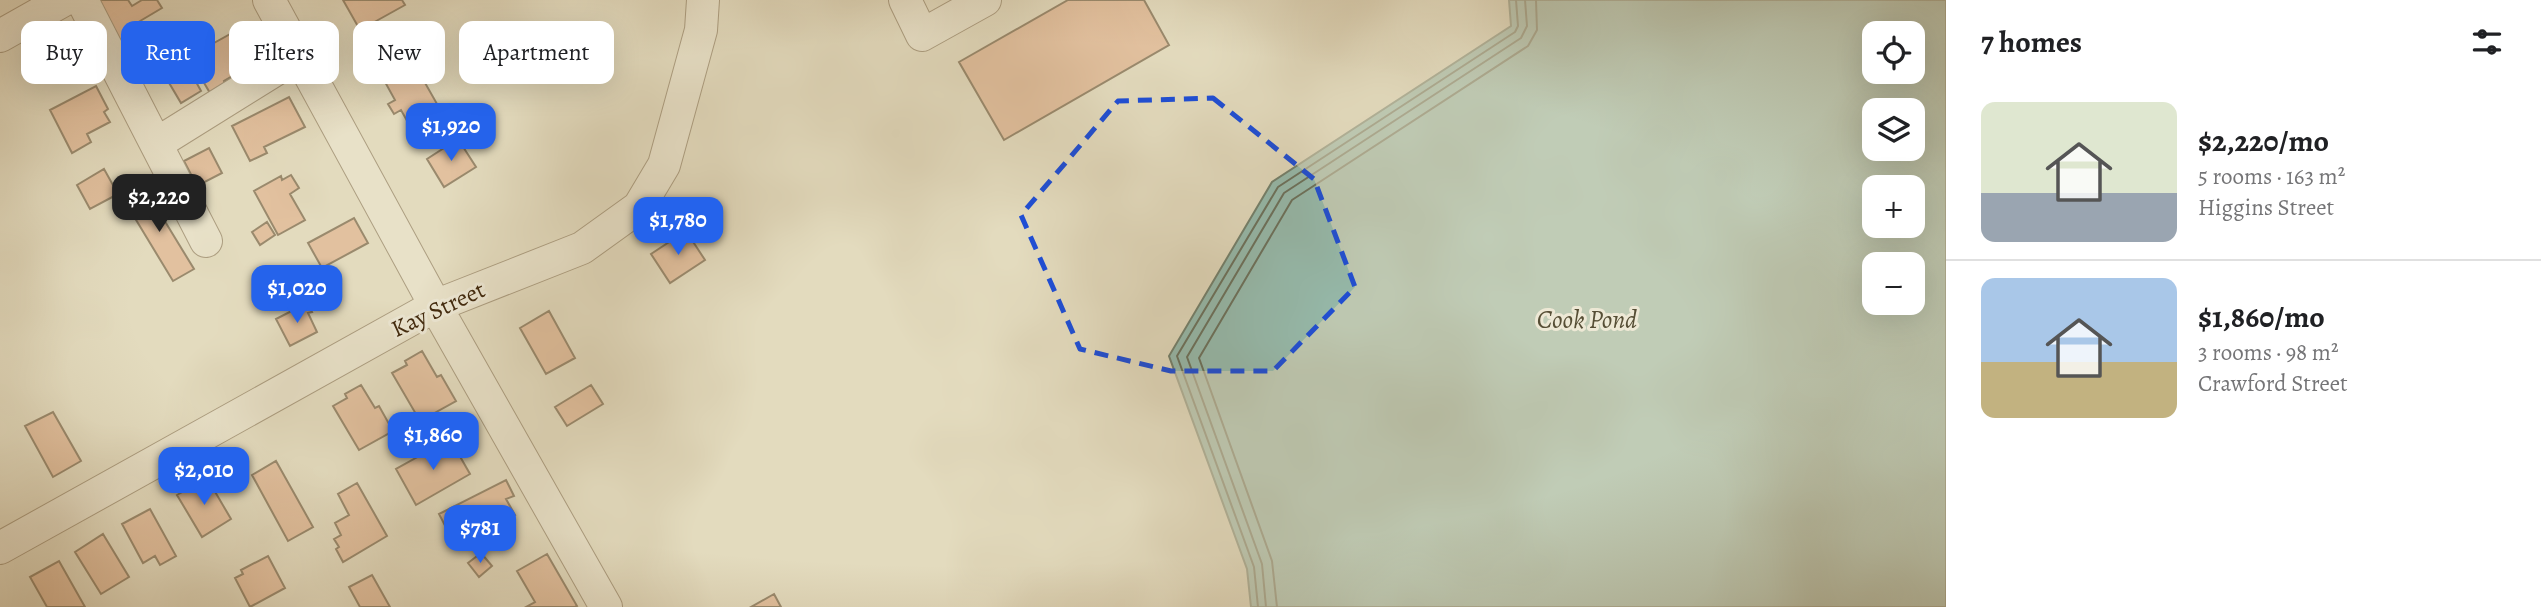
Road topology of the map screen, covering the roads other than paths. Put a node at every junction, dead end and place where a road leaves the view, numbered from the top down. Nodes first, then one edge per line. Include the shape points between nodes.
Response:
1 (64, 0) edge
2 (82, 0) edge
3 (269, 0) edge
4 (703, 0) edge
5 (905, 0) edge
6 (985, 0) edge
7 (280, 21) edge
8 (0, 36) edge
9 (252, 84) edge
10 (315, 84) edge
11 (156, 144) junction
12 (206, 241) dead end
13 (435, 306) junction
14 (0, 548) edge
15 (606, 607) edge

1 - 8 street
2 - 11 street
3 - 7 street
4 - 13 street, Kay Street via 701,30 664,166 639,207 582,248
5 - 6 street via 922,35
9 - 11 street
10 - 13 street
11 - 12 street
13 - 14 street, Kay Street
13 - 15 street

